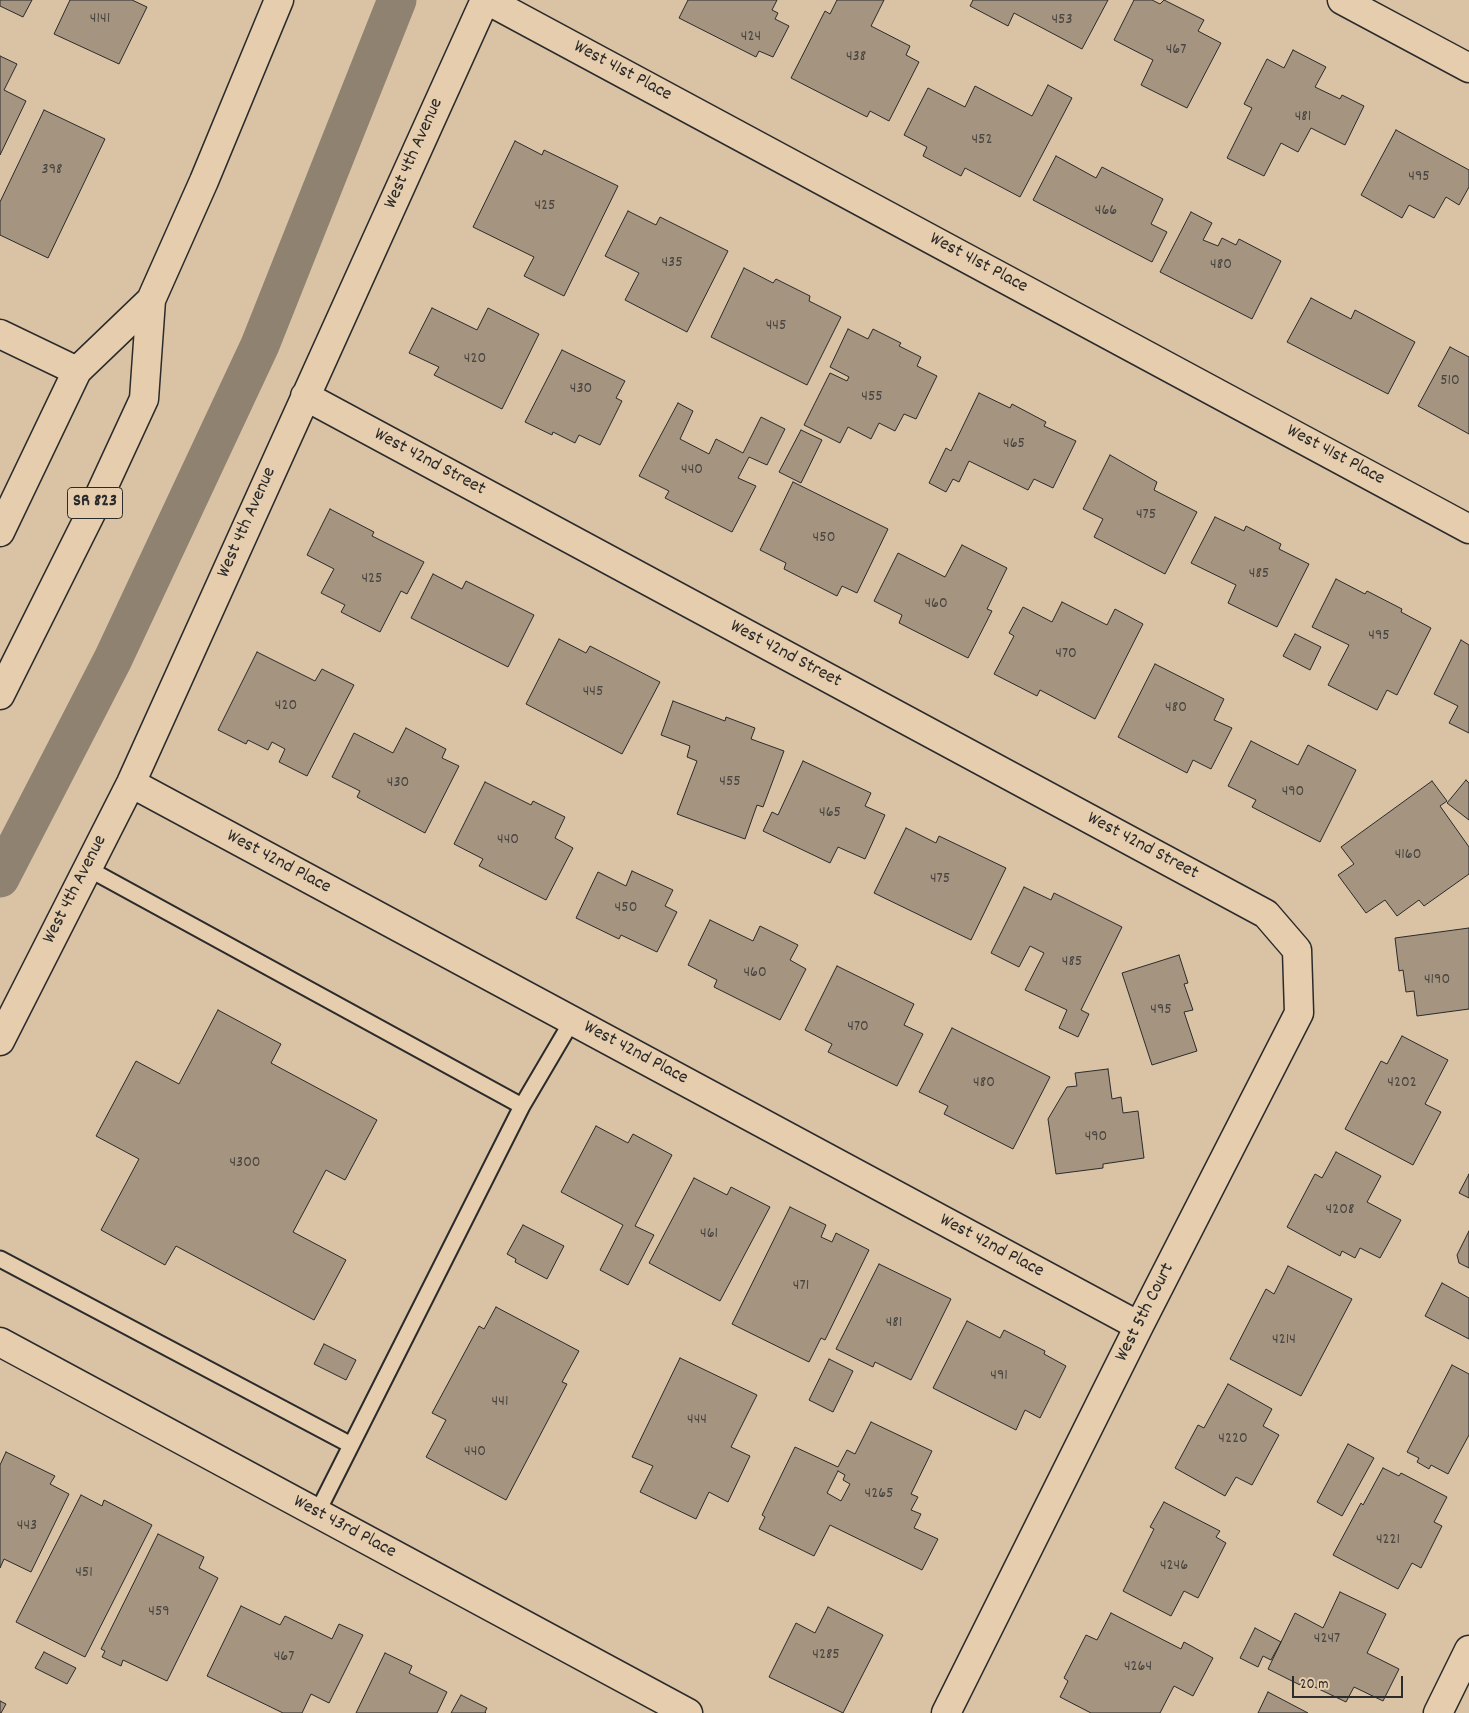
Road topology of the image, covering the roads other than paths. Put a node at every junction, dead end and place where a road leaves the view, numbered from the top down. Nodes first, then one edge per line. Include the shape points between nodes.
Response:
1 (279, 0) edge
2 (486, 0) edge
3 (1342, 0) edge
4 (1469, 68) edge
5 (151, 300) junction
6 (0, 334) edge
7 (77, 371) junction
8 (305, 396) junction
9 (1469, 529) edge
10 (0, 532) edge
11 (0, 695) edge
12 (131, 783) junction
13 (87, 868) junction
14 (1266, 914) joint
15 (572, 1020) junction
16 (0, 1041) edge
17 (522, 1106) junction
18 (0, 1259) edge
19 (1138, 1326) junction
20 (0, 1342) edge
21 (351, 1445) junction
22 (318, 1513) junction
23 (1469, 1650) edge
24 (683, 1712) edge
25 (946, 1713) edge
26 (1438, 1713) edge

1 - 5 street, SR 823
2 - 8 street, West 4th Avenue
2 - 9 street, West 41st Place
3 - 4 street
5 - 7 street, SR 823
5 - 11 street, SR 823 via 144,399
6 - 7 street
7 - 10 street, SR 823
8 - 12 street, West 4th Avenue
8 - 14 street, West 42nd Street
12 - 13 street, West 4th Avenue
12 - 15 street, West 42nd Place
13 - 16 street, West 4th Avenue
13 - 17 lane
14 - 19 street, West 5th Court via 1297,950 1299,1013
15 - 17 lane
15 - 19 street, West 42nd Place
17 - 21 lane
18 - 21 lane
19 - 25 street, West 5th Court
20 - 22 street, West 43rd Place
21 - 22 lane
22 - 24 street, West 43rd Place
23 - 26 street

